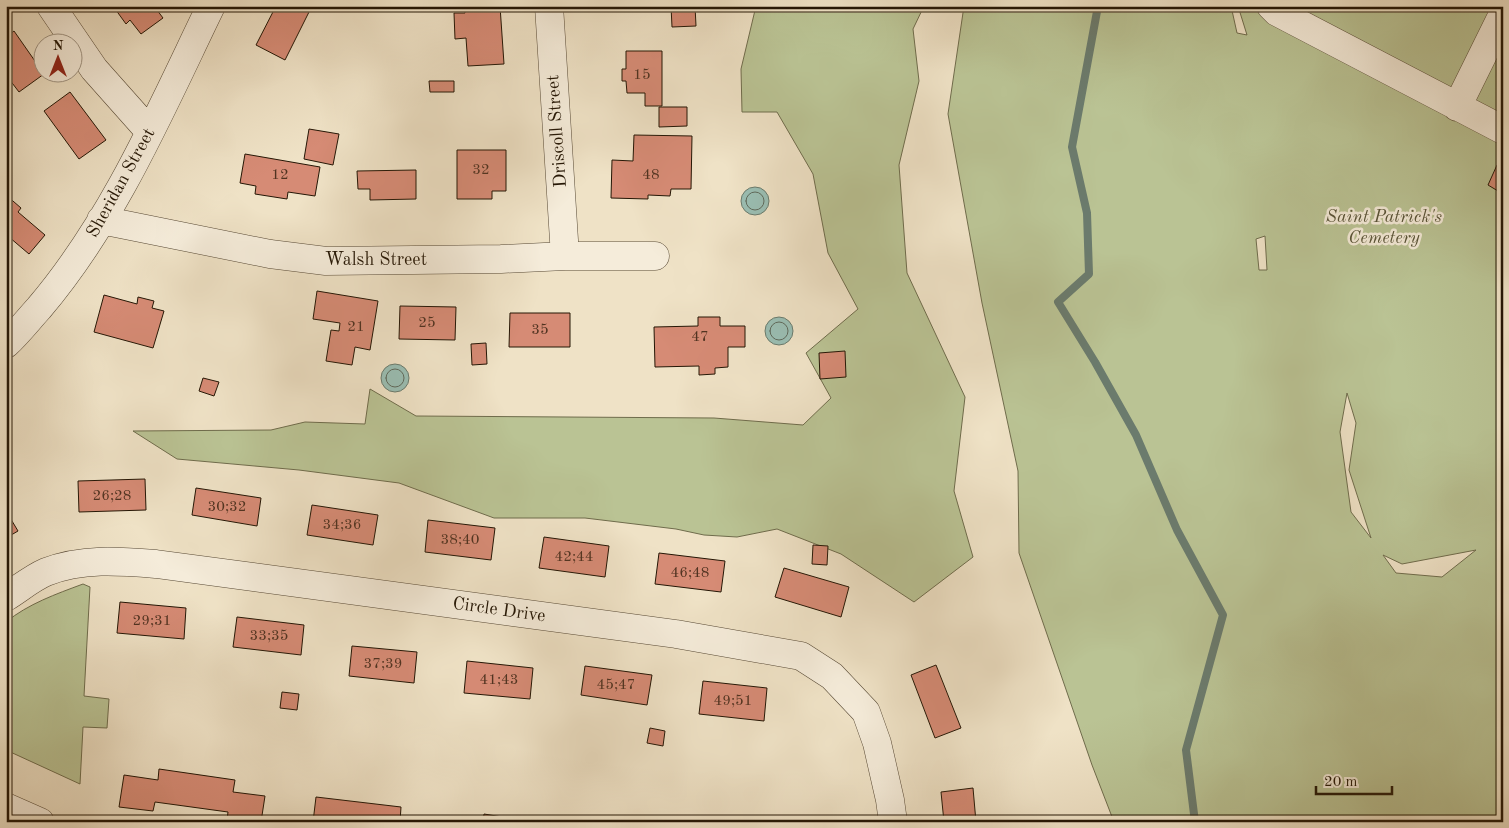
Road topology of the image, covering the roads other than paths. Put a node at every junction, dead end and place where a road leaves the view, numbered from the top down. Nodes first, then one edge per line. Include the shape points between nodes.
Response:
1 (51, 6) edge
2 (211, 6) edge
3 (549, 6) edge
4 (1271, 6) edge
5 (1503, 14) edge
6 (1457, 107) junction
7 (1503, 130) edge
8 (150, 132) junction
9 (101, 220) junction
10 (565, 256) junction
11 (655, 256) dead end
12 (6, 344) edge
13 (6, 597) edge
14 (6, 807) edge
15 (40, 822) edge
16 (893, 822) edge

1 - 8 street via 94,69
2 - 8 street, Sheridan Street
3 - 10 street, Driscoll Street
4 - 6 street
5 - 6 street
6 - 7 street
8 - 9 street, Sheridan Street
9 - 10 street, Walsh Street via 326,262
9 - 12 street, Sheridan Street via 84,250 58,284
10 - 11 street, Walsh Street
13 - 16 street, Circle Drive via 45,573 83,562 156,564 676,634 801,656 832,676 866,712 877,743
14 - 15 street

